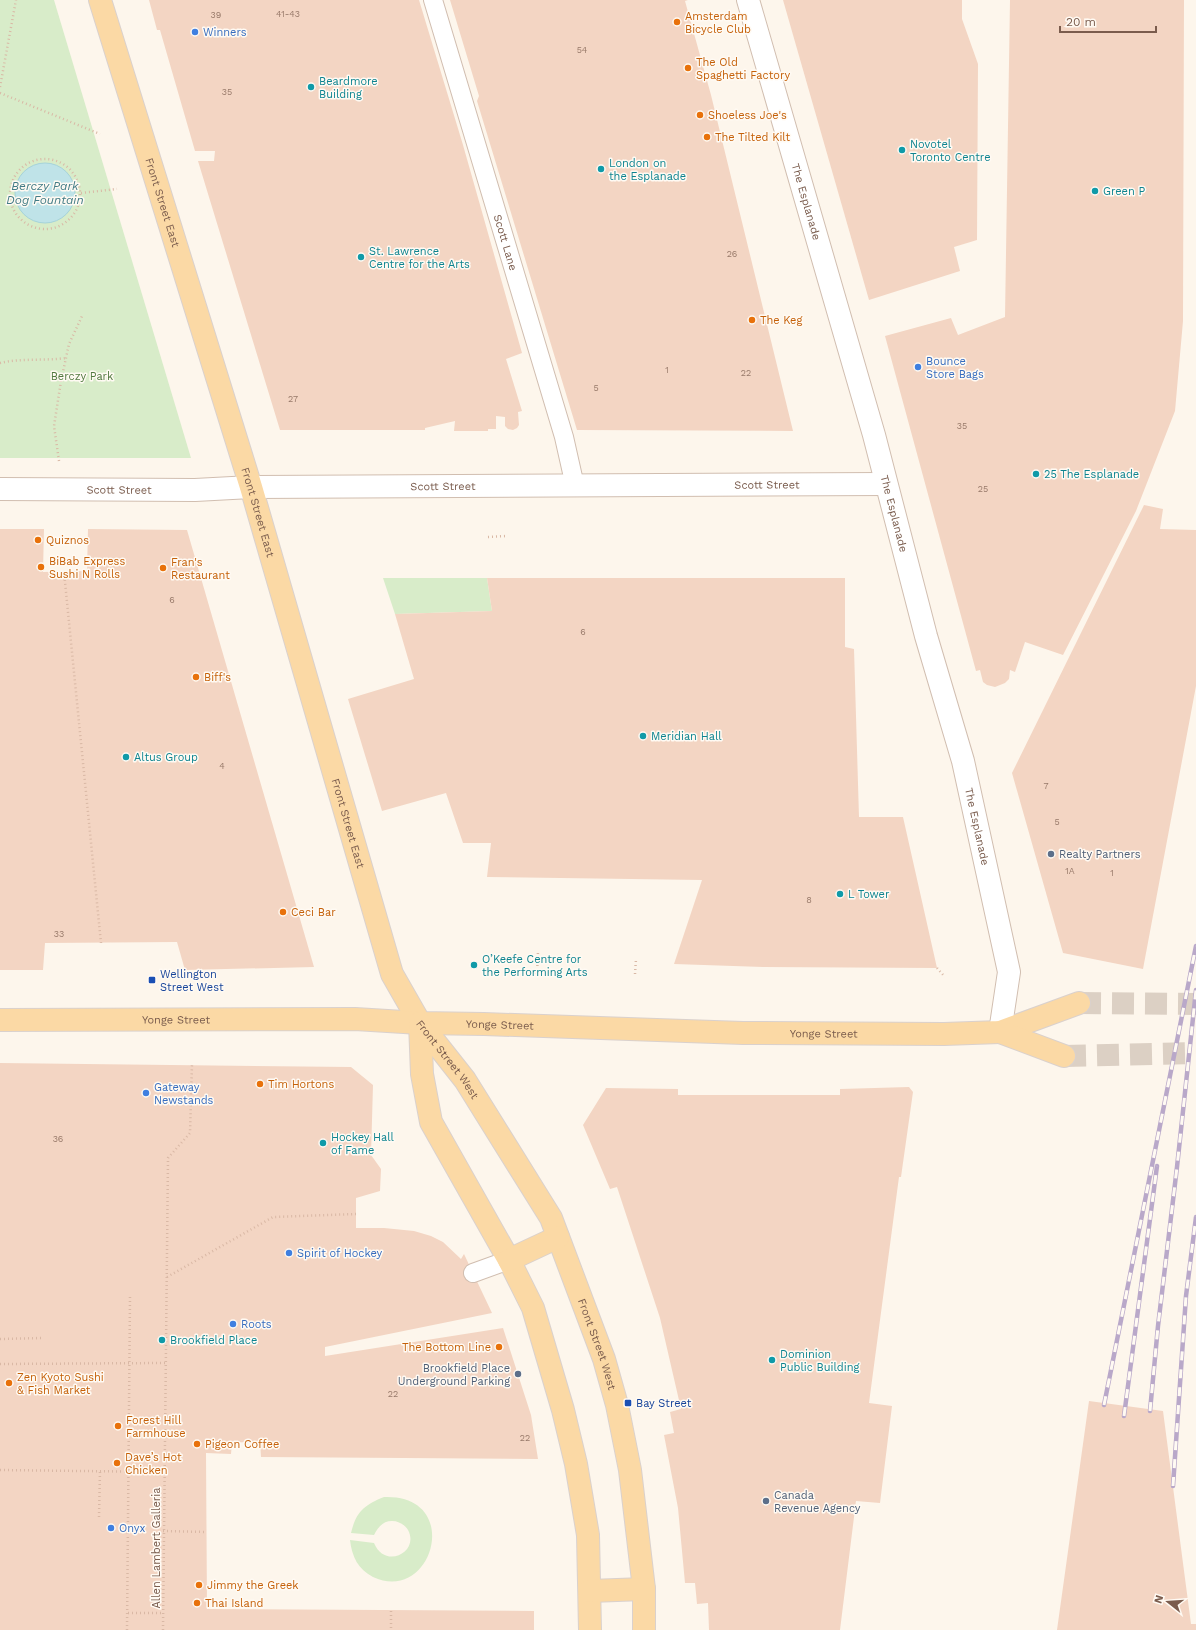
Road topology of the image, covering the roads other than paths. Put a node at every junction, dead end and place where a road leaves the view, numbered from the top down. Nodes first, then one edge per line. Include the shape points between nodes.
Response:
1 (100, 0) edge
2 (433, 0) edge
3 (748, 0) edge
4 (886, 484) junction
5 (575, 486) junction
6 (252, 487) junction
7 (0, 489) edge
8 (1079, 1003) tunnel mouth
9 (0, 1020) edge
10 (420, 1023) junction
11 (1000, 1032) junction
12 (1064, 1056) tunnel mouth
13 (558, 1237) junction
14 (509, 1260) junction
15 (474, 1274) dead end
16 (644, 1589) junction
17 (590, 1591) junction
18 (590, 1630) edge
19 (644, 1630) edge

1 - 6 main road, Front Street East
2 - 5 lane, Scott Lane via 564,438
3 - 4 street, The Esplanade
4 - 5 street, Scott Street
4 - 11 street, The Esplanade via 926,636 963,761 1009,972
5 - 6 street, Scott Street
6 - 7 street, Scott Street via 195,490
6 - 10 main road, Front Street East via 392,974
8 - 11 main road, Yonge Street
9 - 10 main road, Yonge Street via 355,1019
10 - 11 main road, Yonge Street via 743,1033
10 - 13 main road, Front Street West via 465,1080 550,1218
10 - 14 main road, Front Street West via 422,1074 431,1122
11 - 12 main road, Yonge Street
13 - 14 main road
13 - 16 main road, Front Street West via 604,1359 617,1405 630,1470
14 - 15 lane
14 - 17 main road, Front Street West via 532,1308 563,1410 576,1464 588,1535
16 - 17 main road
16 - 19 main road, Front Street West
17 - 18 main road, Front Street West

